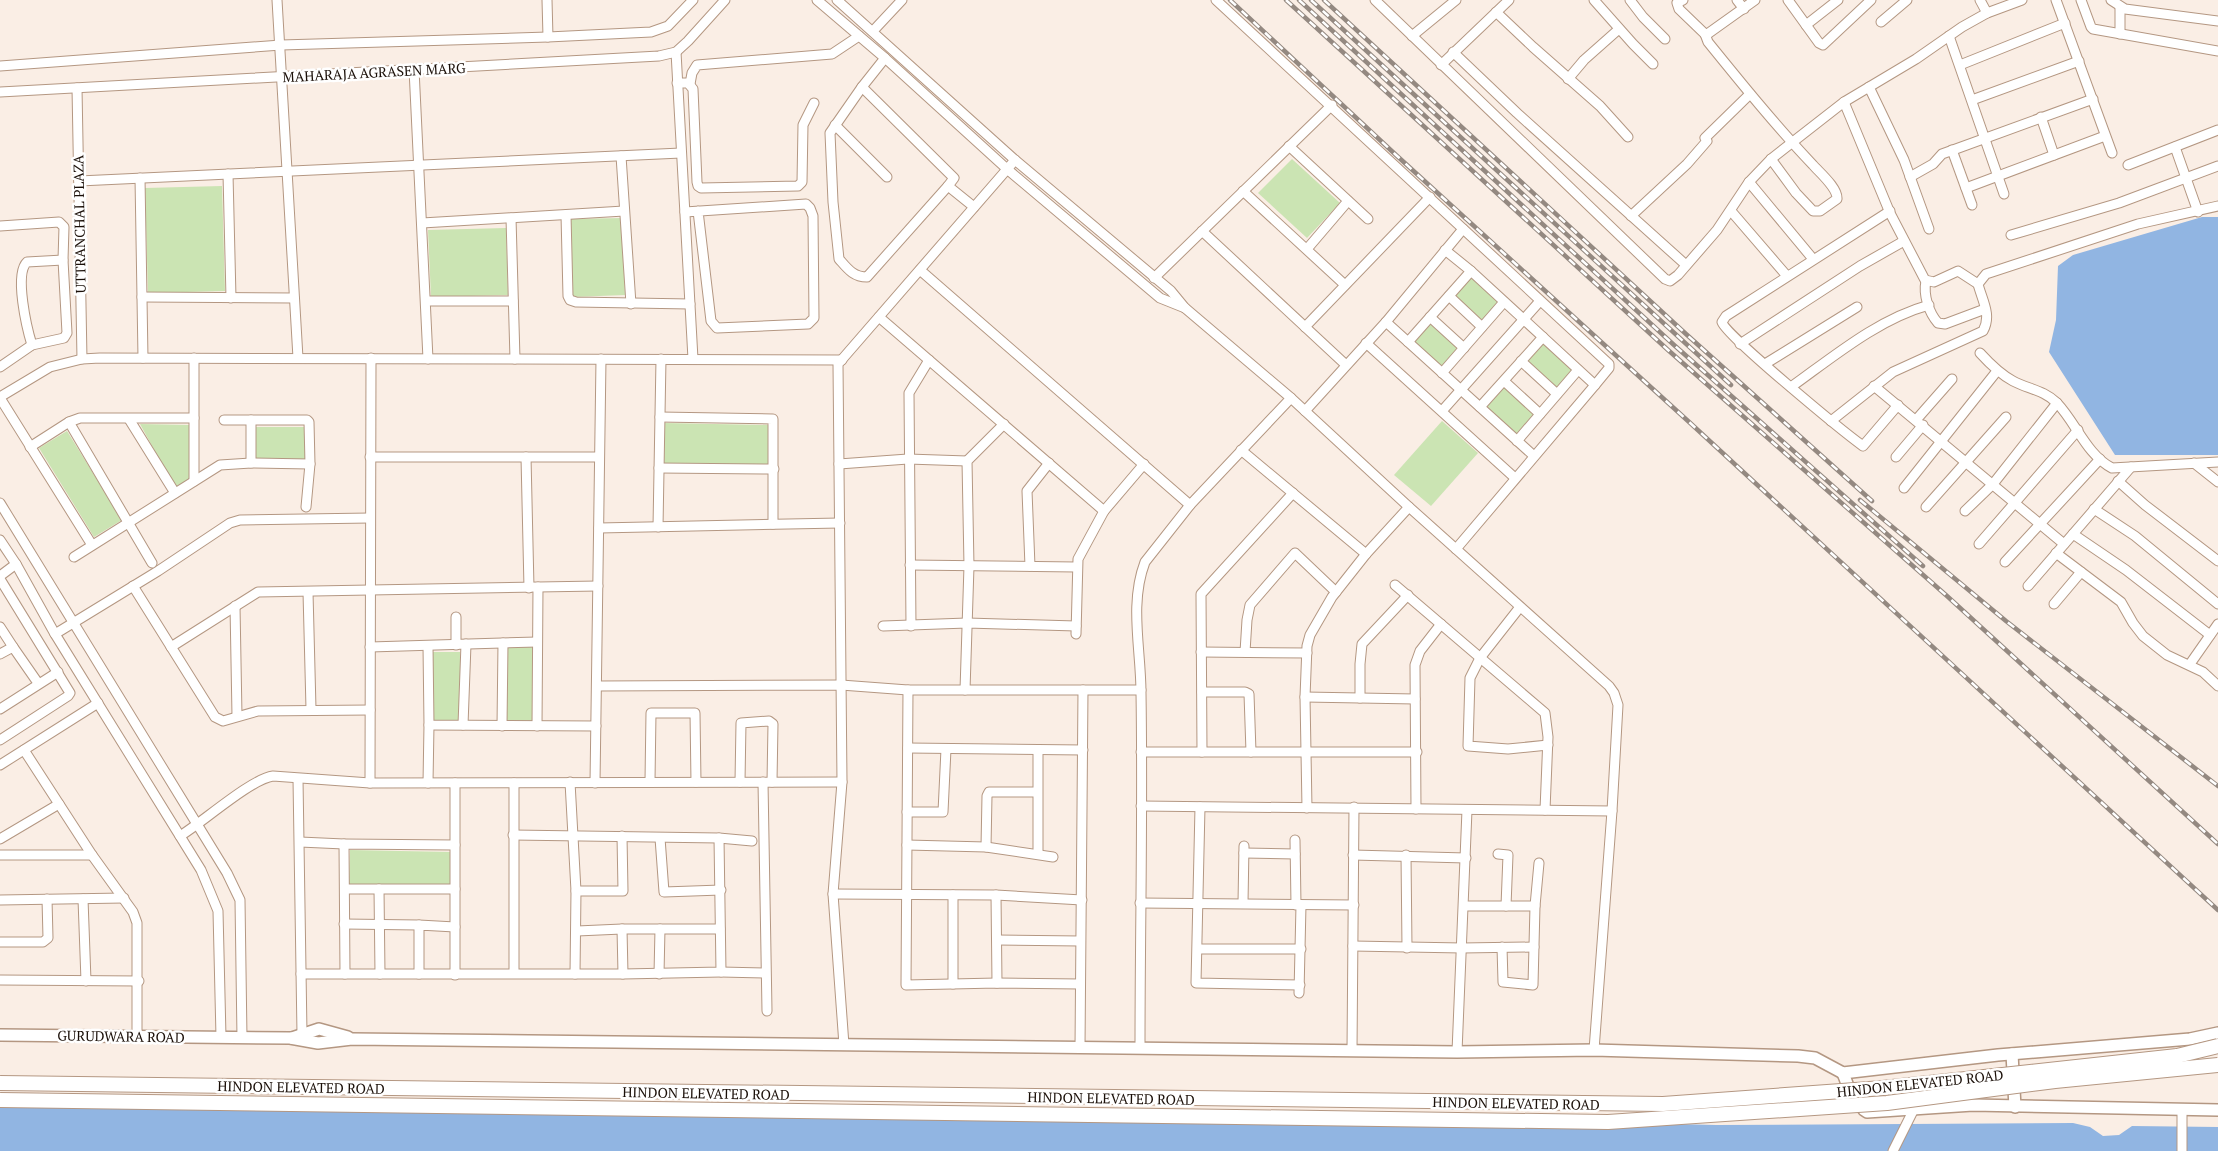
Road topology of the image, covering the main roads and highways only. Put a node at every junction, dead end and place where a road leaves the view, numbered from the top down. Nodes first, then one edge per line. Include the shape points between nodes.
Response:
1 (2218, 1033) edge
2 (0, 1035) edge
3 (290, 1038) junction
4 (352, 1039) junction
5 (2218, 1046) edge
6 (2012, 1054) junction
7 (2218, 1065) edge
8 (1843, 1073) junction
9 (0, 1083) edge
10 (0, 1100) edge
11 (2015, 1106) junction
12 (2218, 1110) edge

1 - 6 main road via 2190,1039
2 - 3 main road, GURUDWARA ROAD
3 - 4 main road via 318,1044
3 - 4 main road via 319,1029
4 - 8 main road via 1457,1052 1594,1050 1798,1056 1815,1058
5 - 9 highway, HINDON ELEVATED ROAD, bridge via 2177,1056 1893,1087 1663,1104
6 - 8 main road
6 - 11 main road
7 - 10 highway, HINDON ELEVATED ROAD, bridge via 2055,1081 1887,1103 1608,1122
8 - 11 main road via 1849,1089 1865,1111 1913,1112
11 - 12 main road via 2182,1115

